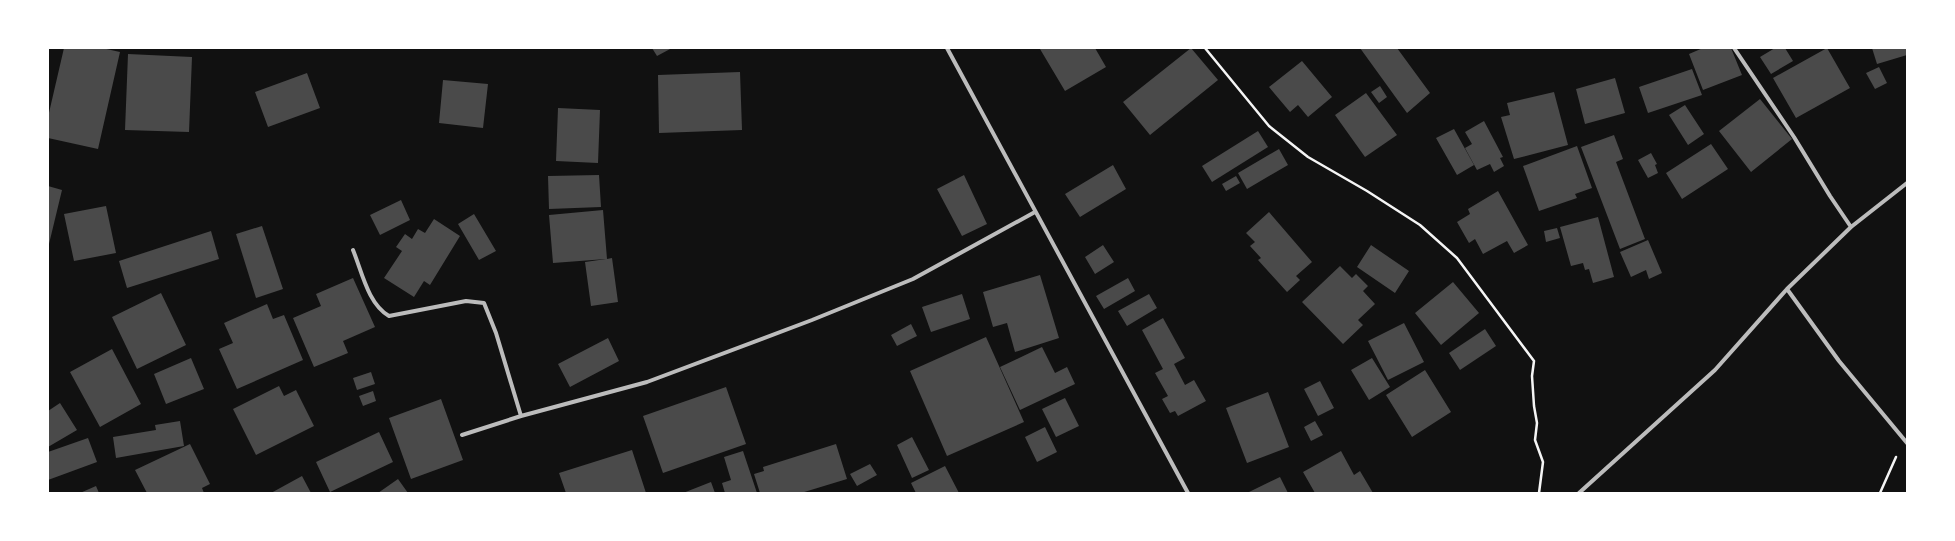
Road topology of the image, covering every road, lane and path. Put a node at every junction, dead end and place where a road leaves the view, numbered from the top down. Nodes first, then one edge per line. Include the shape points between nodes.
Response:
1 (947, 48) edge
2 (1205, 48) edge
3 (1734, 48) edge
4 (1907, 183) edge
5 (1035, 212) junction
6 (1851, 227) junction
7 (353, 250) dead end
8 (1787, 289) junction
9 (521, 416) junction
10 (1896, 433) junction
11 (462, 435) dead end
12 (1907, 443) edge
13 (1186, 492) edge
14 (1539, 493) edge
15 (1579, 493) edge
16 (1880, 493) edge

1 - 5 street
2 - 14 path via 1269,126 1308,157 1368,191 1420,225 1457,258 1534,361 1532,376 1537,423 1535,440 1543,462
3 - 6 street
4 - 6 street
5 - 9 street via 913,279 812,320 647,382
5 - 13 street
6 - 8 street
7 - 9 street via 371,296 380,311 389,316 466,301 484,303 496,333
8 - 10 street
8 - 15 street via 1715,370
9 - 11 street
10 - 12 street
10 - 16 path via 1897,455

